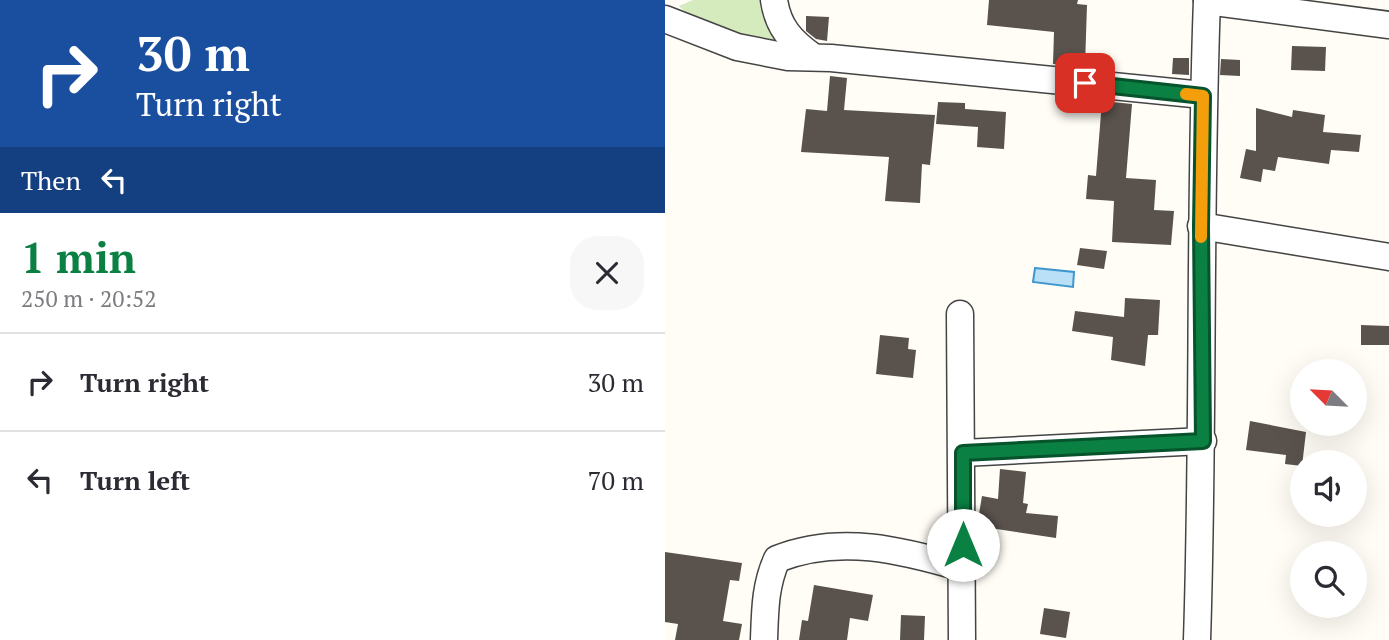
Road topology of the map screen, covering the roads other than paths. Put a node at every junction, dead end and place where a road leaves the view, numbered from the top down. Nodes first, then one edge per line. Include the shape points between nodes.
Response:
1 (774, 0) edge
2 (1207, 0) edge
3 (665, 19) edge
4 (1389, 24) edge
5 (812, 57) junction
6 (1203, 96) junction
7 (1201, 226) junction
8 (1389, 257) edge
9 (960, 314) dead end
10 (1203, 441) junction
11 (963, 453) junction
12 (963, 568) junction
13 (764, 640) edge
14 (962, 640) edge
15 (1197, 640) edge

1 - 5 street via 783,30
2 - 4 street
2 - 6 street
3 - 5 street via 737,47
5 - 6 street
6 - 7 street
7 - 8 street
7 - 10 street
9 - 11 street
10 - 11 street
10 - 15 street
11 - 12 street
12 - 13 street via 904,552 846,544 792,553 777,559 770,574
12 - 14 street

